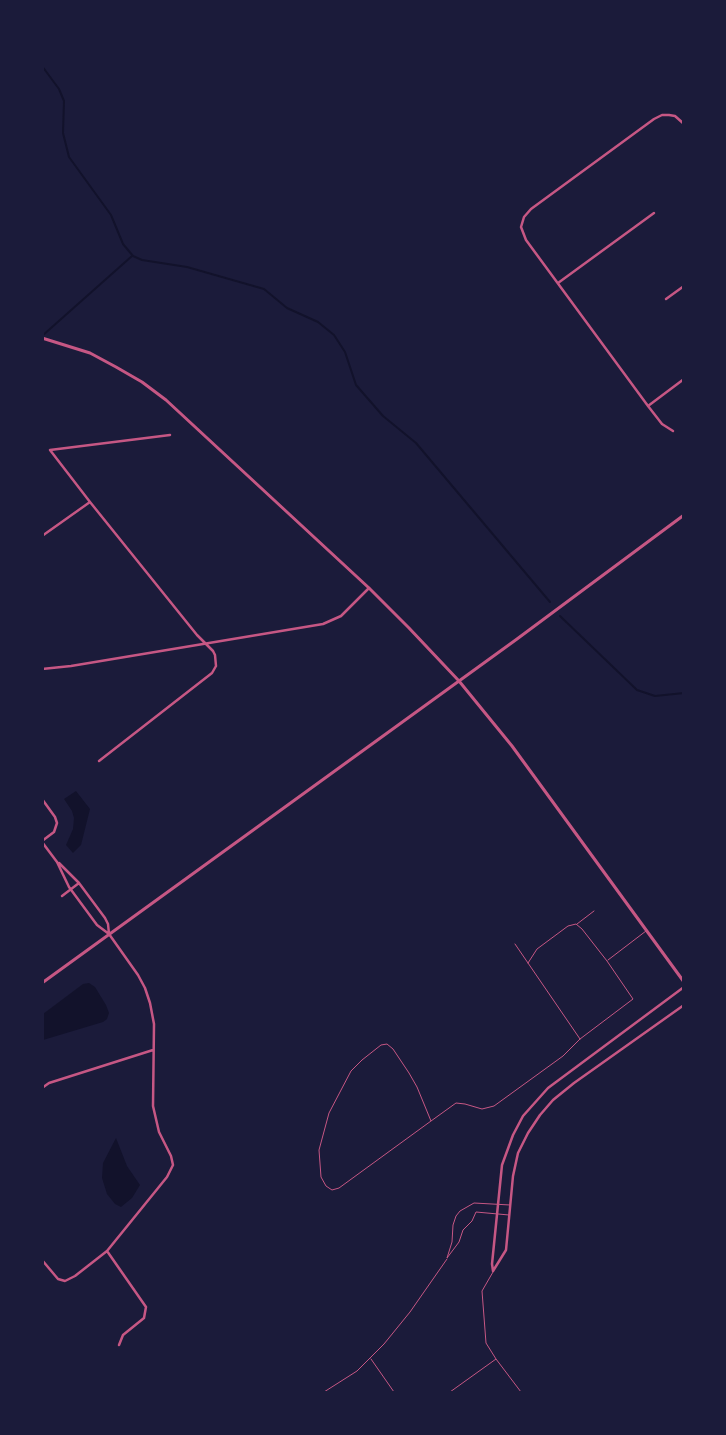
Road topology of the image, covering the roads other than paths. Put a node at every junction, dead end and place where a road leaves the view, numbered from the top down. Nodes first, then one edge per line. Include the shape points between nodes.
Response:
1 (684, 124) edge
2 (654, 213) dead end
3 (558, 283) junction
4 (684, 286) edge
5 (666, 299) dead end
6 (42, 338) edge
7 (684, 379) edge
8 (648, 406) junction
9 (674, 431) dead end
10 (170, 435) dead end
11 (90, 502) junction
12 (684, 515) edge
13 (42, 536) edge
14 (369, 588) junction
15 (206, 644) junction
16 (42, 668) edge
17 (459, 681) junction
18 (99, 760) dead end
19 (42, 799) edge
20 (42, 842) edge
21 (57, 862) junction
22 (79, 883) junction
23 (71, 889) junction
24 (62, 896) dead end
25 (594, 911) dead end
26 (576, 924) junction
27 (647, 930) junction
28 (109, 934) junction
29 (515, 944) dead end
30 (607, 961) junction
31 (528, 963) junction
32 (684, 982) edge
33 (42, 983) edge
34 (684, 987) edge
35 (684, 1005) edge
36 (580, 1039) junction
37 (153, 1050) junction
38 (42, 1088) edge
39 (431, 1121) junction
40 (499, 1204) junction
41 (511, 1205) junction
42 (498, 1214) junction
43 (510, 1215) junction
44 (107, 1251) junction
45 (447, 1258) junction
46 (42, 1260) edge
47 (493, 1271) junction
48 (118, 1345) dead end
49 (496, 1358) junction
50 (370, 1359) junction
51 (324, 1392) edge
52 (394, 1392) edge
53 (450, 1392) edge
54 (520, 1392) edge

1 - 3 street via 669,114 659,116 524,217 522,232 526,240
2 - 3 street
3 - 8 street
4 - 5 street
6 - 14 street via 90,353 142,382 166,400
7 - 8 street
8 - 9 street via 662,424
10 - 11 street via 50,450
11 - 13 street
11 - 15 street
12 - 17 street
14 - 15 street via 341,616 328,623
14 - 17 street
15 - 16 street
15 - 18 street via 215,655 216,666 212,673
17 - 27 street via 512,746
17 - 28 street
19 - 20 street via 57,824 54,832
20 - 21 street
21 - 22 street
21 - 23 street
22 - 23 street
22 - 28 street via 106,920
23 - 24 street
23 - 28 street via 97,925
25 - 26 lane
26 - 30 lane
26 - 31 lane via 568,926 536,949
27 - 30 lane
27 - 32 street
28 - 33 street
28 - 37 street via 138,975 147,994 153,1016
29 - 31 lane
30 - 36 lane via 633,999
31 - 36 lane
34 - 40 street via 538,1098 513,1135 502,1165
35 - 41 street via 574,1083 540,1115 518,1153
36 - 39 lane via 563,1056 494,1106 482,1109 456,1103
37 - 38 street
37 - 44 street via 154,1113 171,1156 172,1168
39 - 39 lane via 409,1073 387,1044 381,1046 351,1071 329,1113 320,1150 321,1177 326,1186 332,1190 339,1188
40 - 41 lane
40 - 42 street
40 - 45 lane via 474,1202 460,1211 453,1225
41 - 43 street
42 - 43 lane
42 - 45 lane via 476,1212
42 - 47 street
43 - 47 street via 506,1250
44 - 46 street via 65,1281 54,1276
44 - 48 street via 146,1307 144,1318 123,1335
45 - 50 lane via 410,1312
47 - 49 lane via 482,1292 486,1343
49 - 53 lane
49 - 54 lane
50 - 51 lane
50 - 52 lane

